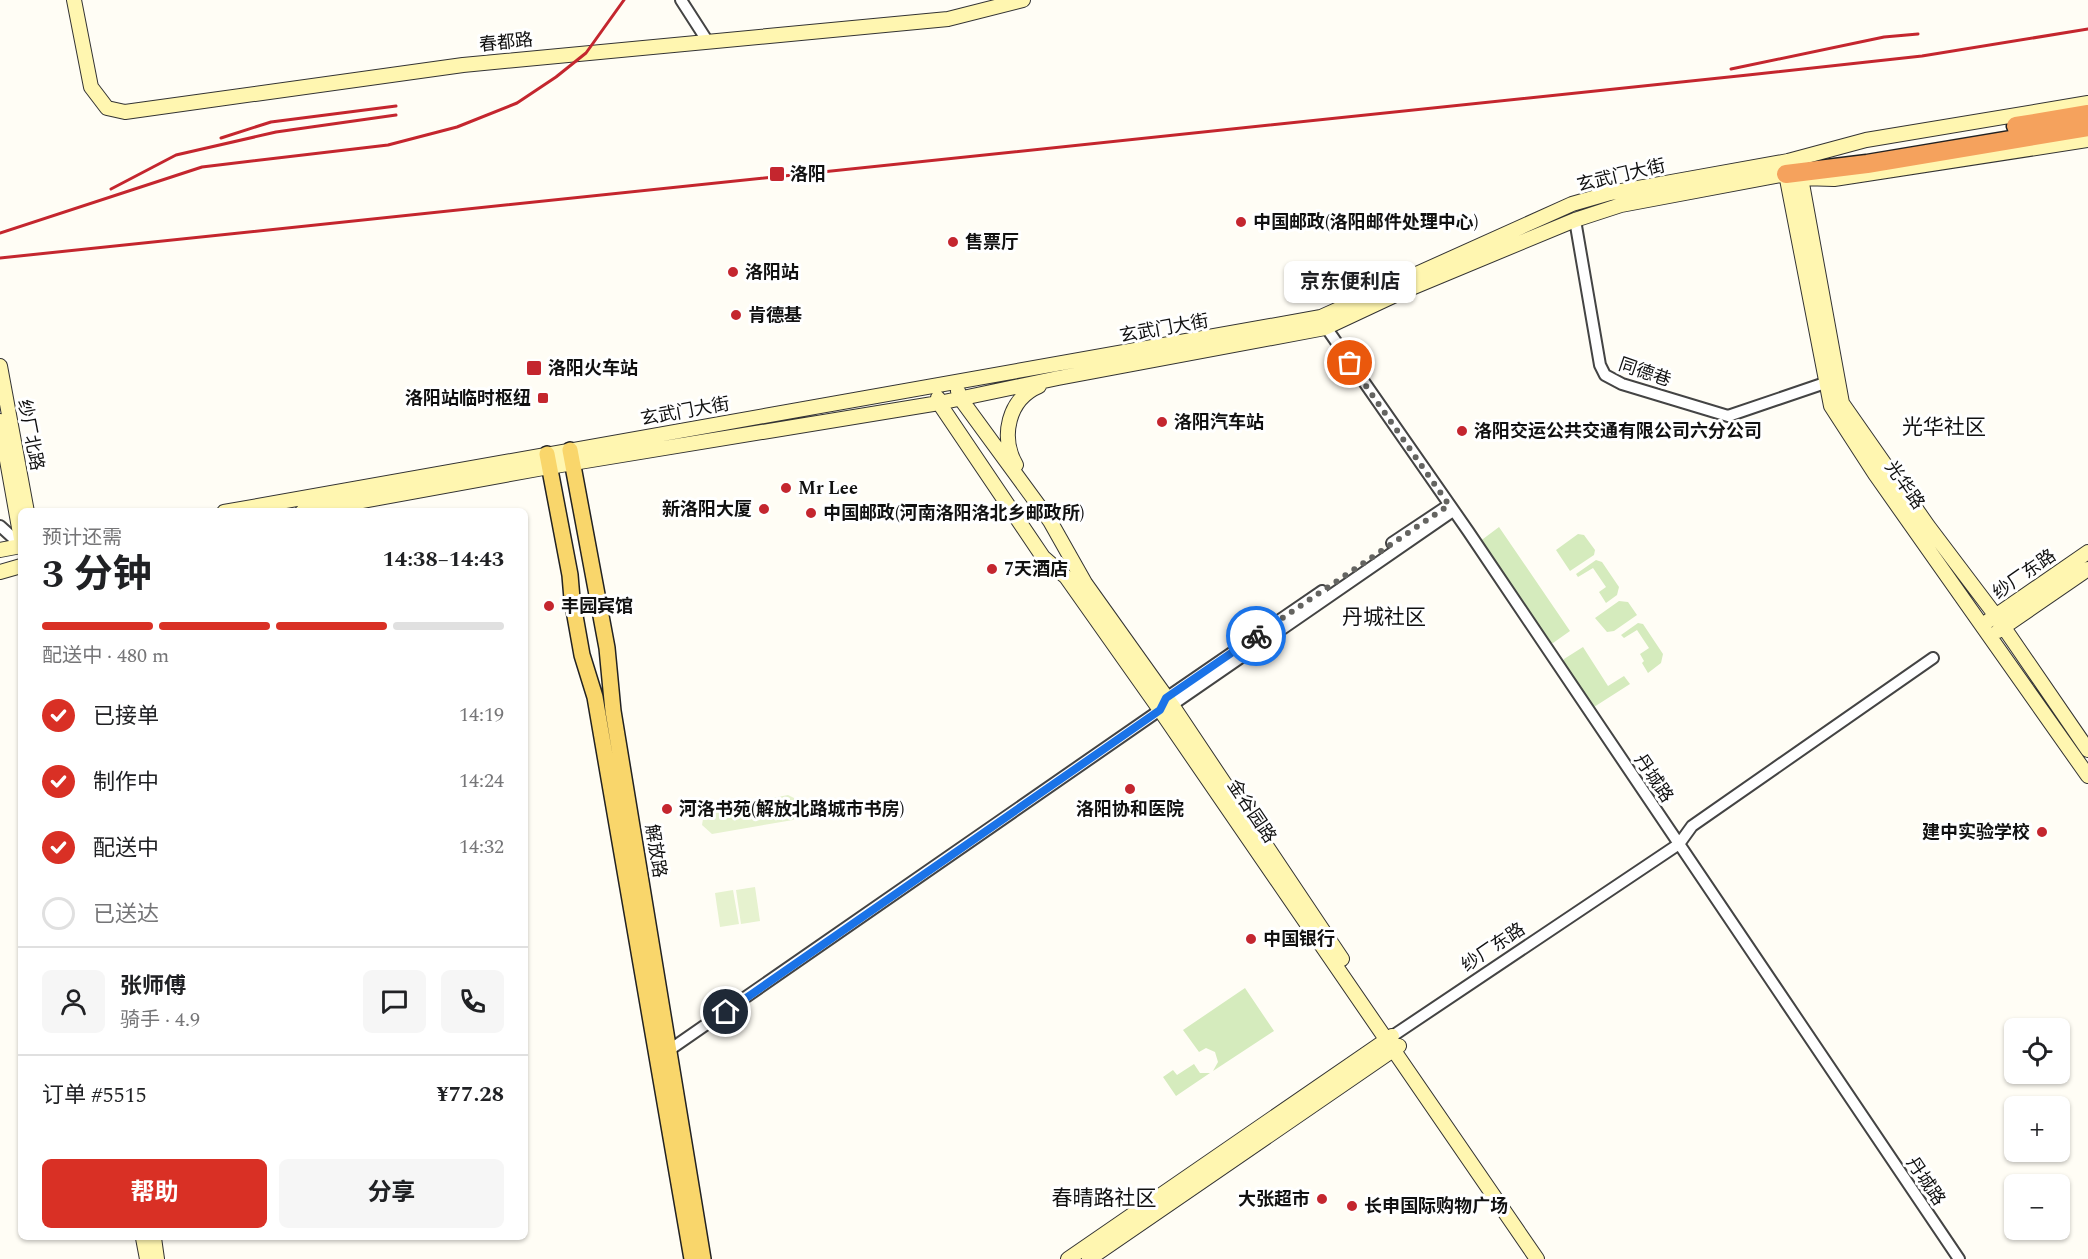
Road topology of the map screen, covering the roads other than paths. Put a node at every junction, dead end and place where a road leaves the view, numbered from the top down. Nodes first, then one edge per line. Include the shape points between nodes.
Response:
1 (74, 0) edge
2 (83, 0) edge
3 (681, 0) edge
4 (1006, 0) edge
5 (1023, 0) edge
6 (707, 40) junction
7 (2088, 103) edge
8 (2088, 114) edge
9 (2088, 127) edge
10 (2088, 140) edge
11 (1866, 158) junction
12 (1792, 171) junction
13 (1575, 220) junction
14 (1323, 323) junction
15 (0, 366) edge
16 (1058, 378) junction
17 (956, 382) junction
18 (1825, 383) junction
19 (935, 386) junction
20 (960, 398) junction
21 (939, 403) junction
22 (0, 421) edge
23 (571, 457) junction
24 (548, 460) junction
25 (1034, 498) junction
26 (26, 508) edge
27 (249, 508) edge
28 (321, 508) edge
29 (1451, 508) junction
30 (18, 522) edge
31 (0, 526) edge
32 (18, 542) edge
33 (18, 546) edge
34 (0, 550) edge
35 (2088, 552) edge
36 (18, 567) edge
37 (2088, 569) edge
38 (0, 572) edge
39 (2000, 621) junction
40 (1985, 632) junction
41 (1933, 658) dead end
42 (1166, 704) junction
43 (2088, 750) edge
44 (2088, 776) edge
45 (1678, 843) junction
46 (1394, 1042) junction
47 (662, 1054) junction
48 (143, 1240) edge
49 (154, 1240) edge
50 (147, 1259) edge
51 (157, 1259) edge
52 (692, 1259) edge
53 (703, 1259) edge
54 (1068, 1259) edge
55 (1089, 1259) edge
56 (1537, 1259) edge
57 (1545, 1259) edge
58 (1959, 1259) edge

1 - 6 main road, 春都路 via 91,87 107,108 125,112 463,65
2 - 6 main road, 春都路 via 101,86 109,98 125,104 462,60
3 - 6 street
4 - 6 main road, 春都路 via 946,14
5 - 6 main road, 春都路 via 948,20
7 - 12 main road, 玄武门大街 via 1866,140
8 - 11 highway
9 - 11 highway
10 - 12 main road, 玄武门大街 via 1834,179
11 - 12 highway
12 - 13 main road, 玄武门大街 via 1621,205
12 - 14 main road, 玄武门大街 via 1610,193 1572,204
12 - 18 main road, 光华路
12 - 39 main road, 光华路 via 1842,403
13 - 14 main road, 玄武门大街
13 - 18 street, 同德巷 via 1600,365 1605,375 1622,384 1728,416
14 - 16 main road, 玄武门大街
14 - 17 main road, 玄武门大街
14 - 29 street, 丹城路
15 - 26 main road, 纱厂北路
16 - 20 main road, 玄武门大街
16 - 25 main road via 1028,390 1012,411 1007,430 1010,454
17 - 19 main road, 玄武门大街
17 - 20 main road, 金谷园路
18 - 40 main road, 光华路 via 1831,406
19 - 21 main road, 金谷园路
19 - 23 main road, 玄武门大街
20 - 21 main road, 玄武门大街
20 - 25 main road, 金谷园路
21 - 23 main road, 玄武门大街
21 - 42 main road, 金谷园路 via 1043,557 1066,576
22 - 30 main road, 纱厂北路
23 - 24 main road, 玄武门大街
23 - 47 main road, 解放路 via 607,648
24 - 27 main road, 玄武门大街
24 - 28 main road, 玄武门大街
24 - 47 main road, 解放路 via 582,655 595,698
25 - 42 main road, 金谷园路
29 - 42 street
29 - 45 street, 丹城路
31 - 32 street
33 - 34 main road
35 - 39 main road, 纱厂东路
36 - 38 main road
37 - 39 main road, 纱厂东路
39 - 40 main road, 纱厂东路
39 - 43 main road, 光华路
40 - 44 main road, 光华路
41 - 45 street, 纱厂东路 via 1692,826
42 - 46 main road, 金谷园路
42 - 47 street
45 - 46 street, 纱厂东路
45 - 58 street, 丹城路
46 - 54 main road, 纱厂东路
46 - 55 main road, 纱厂东路
46 - 56 main road, 金谷园路
46 - 57 main road, 金谷园路
47 - 52 main road, 解放路
47 - 53 main road, 解放路
48 - 50 main road
49 - 51 main road

